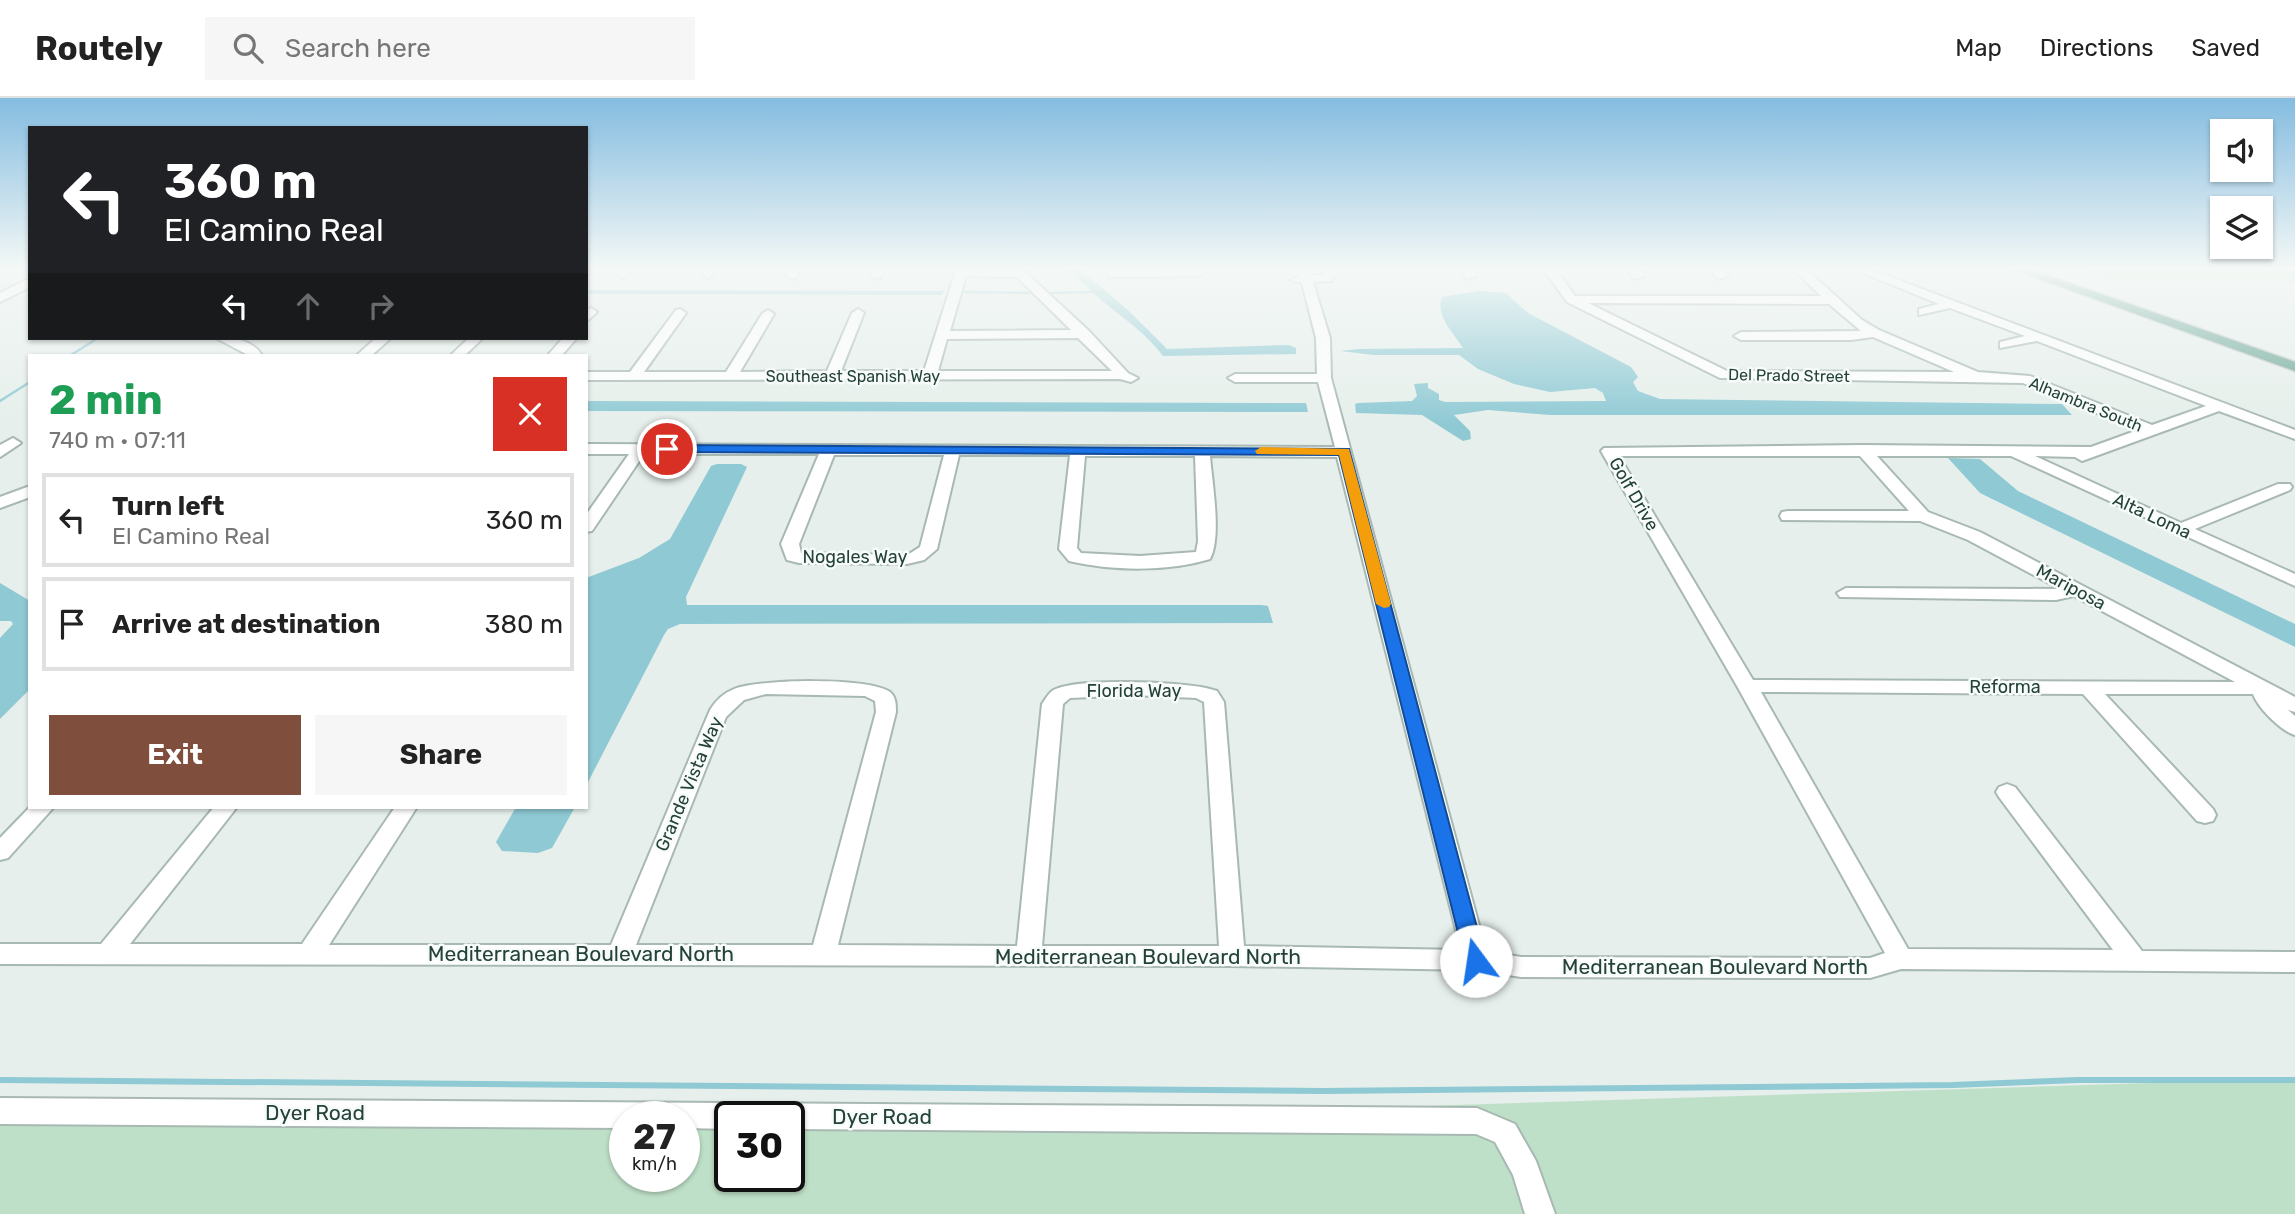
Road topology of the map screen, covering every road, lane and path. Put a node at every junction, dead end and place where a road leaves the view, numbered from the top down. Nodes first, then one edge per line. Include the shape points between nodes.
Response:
1 (673, 322) edge
2 (763, 322) edge
3 (854, 322) edge
4 (946, 322) edge
5 (1071, 322) edge
6 (1307, 322) edge
7 (1618, 322) edge
8 (1856, 322) edge
9 (2004, 322) edge
10 (2168, 322) edge
11 (2197, 322) edge
12 (1874, 333) junction
13 (1084, 334) junction
14 (942, 335) junction
15 (1741, 335) dead end
16 (2040, 336) junction
17 (228, 340) edge
18 (382, 340) edge
19 (474, 340) edge
20 (568, 340) edge
21 (2005, 345) dead end
22 (254, 354) edge
23 (365, 354) edge
24 (459, 354) edge
25 (556, 354) edge
26 (2295, 356) edge
27 (2295, 367) edge
28 (1324, 372) junction
29 (588, 376) edge
30 (634, 376) junction
31 (730, 376) junction
32 (1976, 376) junction
33 (832, 377) junction
34 (929, 377) junction
35 (1235, 377) dead end
36 (2219, 406) junction
37 (2153, 431) junction
38 (2295, 435) edge
39 (588, 449) edge
40 (640, 449) junction
41 (829, 449) junction
42 (953, 450) junction
43 (1863, 450) junction
44 (1078, 451) junction
45 (1202, 451) junction
46 (2010, 451) junction
47 (1345, 452) junction
48 (2094, 452) junction
49 (2052, 469) junction
50 (2284, 487) dead end
51 (26, 496) edge
52 (0, 503) edge
53 (1788, 516) dead end
54 (1922, 516) junction
55 (588, 524) edge
56 (2181, 529) junction
57 (2295, 581) edge
58 (2077, 590) junction
59 (1846, 593) dead end
60 (1747, 686) junction
61 (2089, 688) junction
62 (2262, 688) junction
63 (2295, 705) edge
64 (2295, 728) edge
65 (2007, 792) dead end
66 (41, 809) edge
67 (224, 809) edge
68 (405, 809) edge
69 (2205, 816) dead end
70 (0, 852) edge
71 (310, 953) junction
72 (0, 954) edge
73 (107, 954) junction
74 (618, 954) junction
75 (823, 955) junction
76 (1029, 956) junction
77 (1232, 956) junction
78 (1901, 960) junction
79 (1476, 961) junction
80 (2137, 962) junction
81 (2295, 962) edge
82 (0, 1111) edge
83 (1540, 1214) edge

1 - 30 street
2 - 31 street
3 - 33 street
4 - 14 street
5 - 13 street
6 - 28 street
7 - 32 street, Del Prado Street via 1726,375
8 - 12 street, Alhambra South
9 - 16 street
10 - 27 main road
11 - 26 main road
12 - 15 street
12 - 32 street, Alhambra South
13 - 14 street
13 - 34 street, Southeast Spanish Way via 1125,376
14 - 34 street
16 - 21 street
16 - 36 street
17 - 22 street
18 - 23 street
19 - 24 street
20 - 25 street
28 - 35 street
28 - 47 street
29 - 30 street, Southeast Spanish Way
30 - 31 street, Southeast Spanish Way
31 - 33 street, Southeast Spanish Way
32 - 37 street, Alhambra South via 2025,379
33 - 34 street, Southeast Spanish Way
36 - 37 street, Golf Drive
36 - 38 street
37 - 48 street, Golf Drive
39 - 40 street
40 - 41 street
40 - 55 street
41 - 42 street
41 - 42 street, Nogales Way via 790,544 793,556 799,558 913,559 923,554
42 - 44 street
43 - 46 street, Golf Drive
43 - 54 street, Mariposa
43 - 60 street, Golf Drive via 1609,451
44 - 45 street
44 - 45 street via 1070,554 1084,560 1187,560 1206,551
45 - 47 street
46 - 48 street, Golf Drive
46 - 49 street, Alta Loma
47 - 79 street
48 - 49 street, Golf Drive
49 - 56 street, Alta Loma
50 - 56 street
51 - 52 street
53 - 54 street
54 - 58 street, Mariposa via 1974,536
56 - 57 street, Alta Loma
58 - 59 street via 2056,595
58 - 62 street, Mariposa
60 - 61 street, Reforma
60 - 78 street, Golf Drive
61 - 62 street, Reforma
61 - 69 street
62 - 63 street, Mariposa
62 - 64 street via 2263,698
65 - 80 street
66 - 70 street
67 - 73 street
68 - 71 street
71 - 73 street, Mediterranean Boulevard North
71 - 74 street, Mediterranean Boulevard North
72 - 73 street, Mediterranean Boulevard North
74 - 75 street, Mediterranean Boulevard North
74 - 75 street, Grande Vista Way via 716,717 727,701 766,688 869,690 885,698 886,712
75 - 76 street, Mediterranean Boulevard North
76 - 77 street, Mediterranean Boulevard North
76 - 77 street, Florida Way via 1054,701 1068,691 1174,690 1204,692 1215,706
77 - 79 street, Mediterranean Boulevard North
78 - 79 street, Mediterranean Boulevard North via 1870,968 1521,967
78 - 80 street, Mediterranean Boulevard North
80 - 81 street, Mediterranean Boulevard North
82 - 83 street, Dyer Road via 1477,1121 1505,1133 1526,1171

